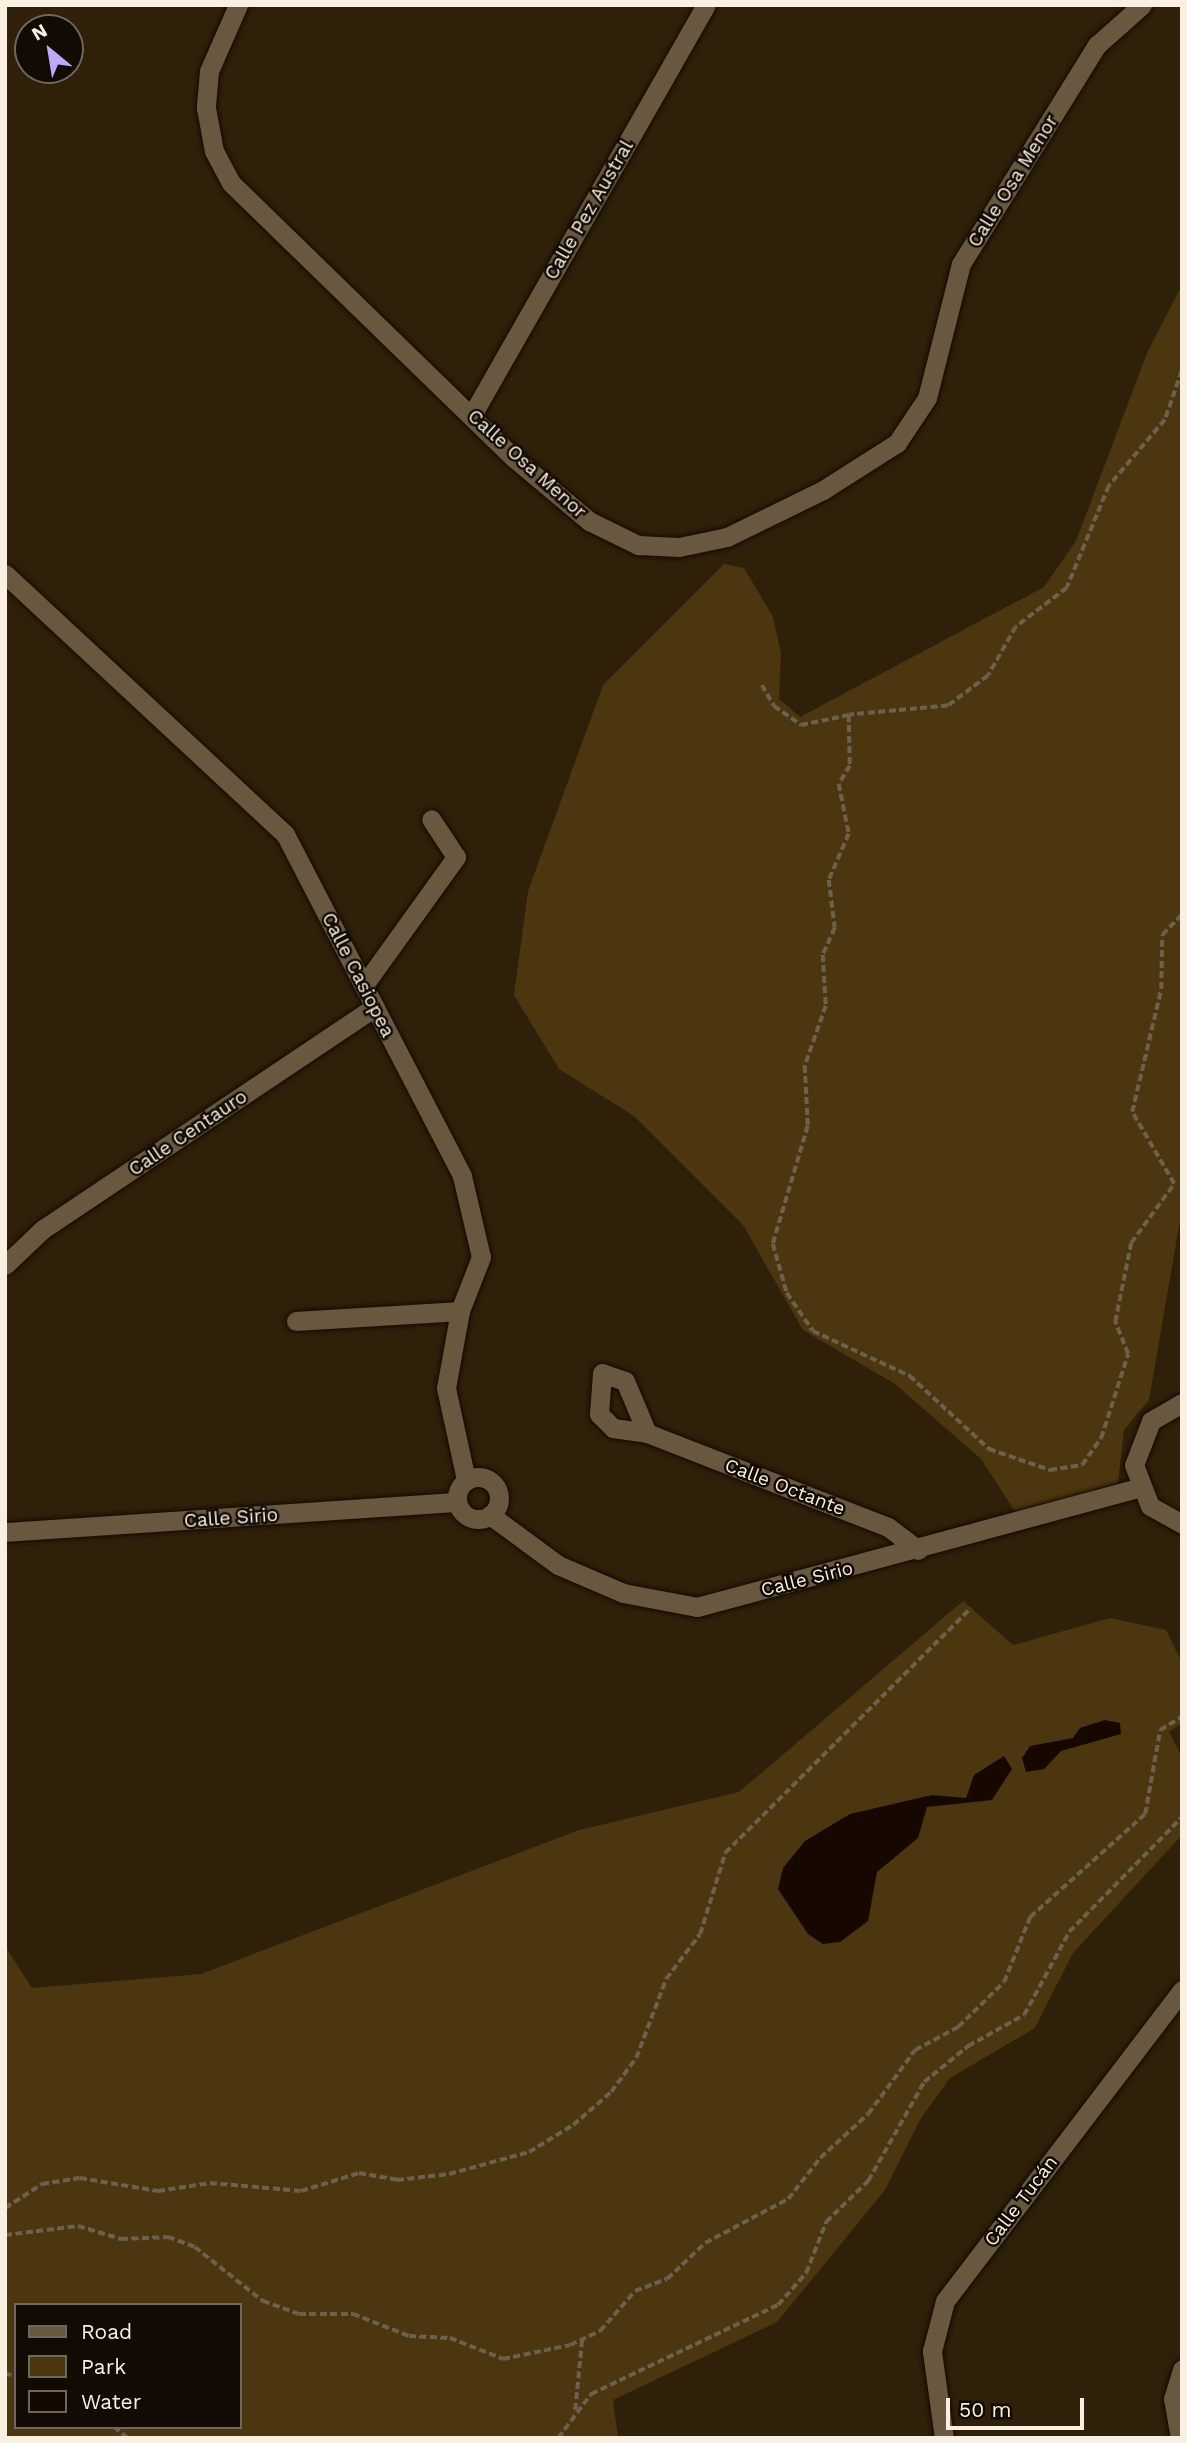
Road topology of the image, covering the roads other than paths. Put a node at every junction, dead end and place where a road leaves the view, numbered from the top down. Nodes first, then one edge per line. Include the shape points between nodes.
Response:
1 (238, 5) edge
2 (706, 5) edge
3 (1142, 5) edge
4 (472, 415) junction
5 (5, 574) edge
6 (431, 820) dead end
7 (364, 985) junction
8 (376, 1007) junction
9 (5, 1265) edge
10 (460, 1311) junction
11 (296, 1321) dead end
12 (1182, 1403) edge
13 (647, 1433) dead end
14 (466, 1480) junction
15 (1139, 1488) junction
16 (457, 1502) junction
17 (490, 1515) junction
18 (1182, 1524) edge
19 (5, 1532) edge
20 (918, 1550) junction
21 (1182, 1990) edge
22 (1182, 2369) edge
23 (944, 2438) edge
24 (1180, 2438) edge

1 - 4 street, Calle Osa Menor via 209,71 206,108 214,150 231,183
2 - 4 street, Calle Pez Austral
3 - 4 street, Calle Osa Menor via 1097,45 961,264 927,398 897,443 823,490 727,537 679,547 638,545 589,520
5 - 7 street, Calle Casiopea via 285,834
6 - 7 street via 456,857
7 - 8 street, Calle Casiopea
8 - 9 street, Calle Centauro via 43,1229
8 - 10 street, Calle Casiopea via 462,1176 481,1257
10 - 11 street
10 - 14 street, Calle Casiopea via 446,1388
12 - 15 street via 1150,1421 1138,1441
13 - 20 street, Calle Octante via 888,1527
14 - 16 street
14 - 17 street via 482,1477 495,1486 499,1502
15 - 18 street via 1150,1506
15 - 20 street, Calle Sirio
16 - 17 street via 474,1519
16 - 19 street, Calle Sirio
17 - 20 street, Calle Sirio via 558,1565 623,1593 697,1607
21 - 23 street, Calle Tucán via 945,2301 932,2351
22 - 24 street via 1173,2399

